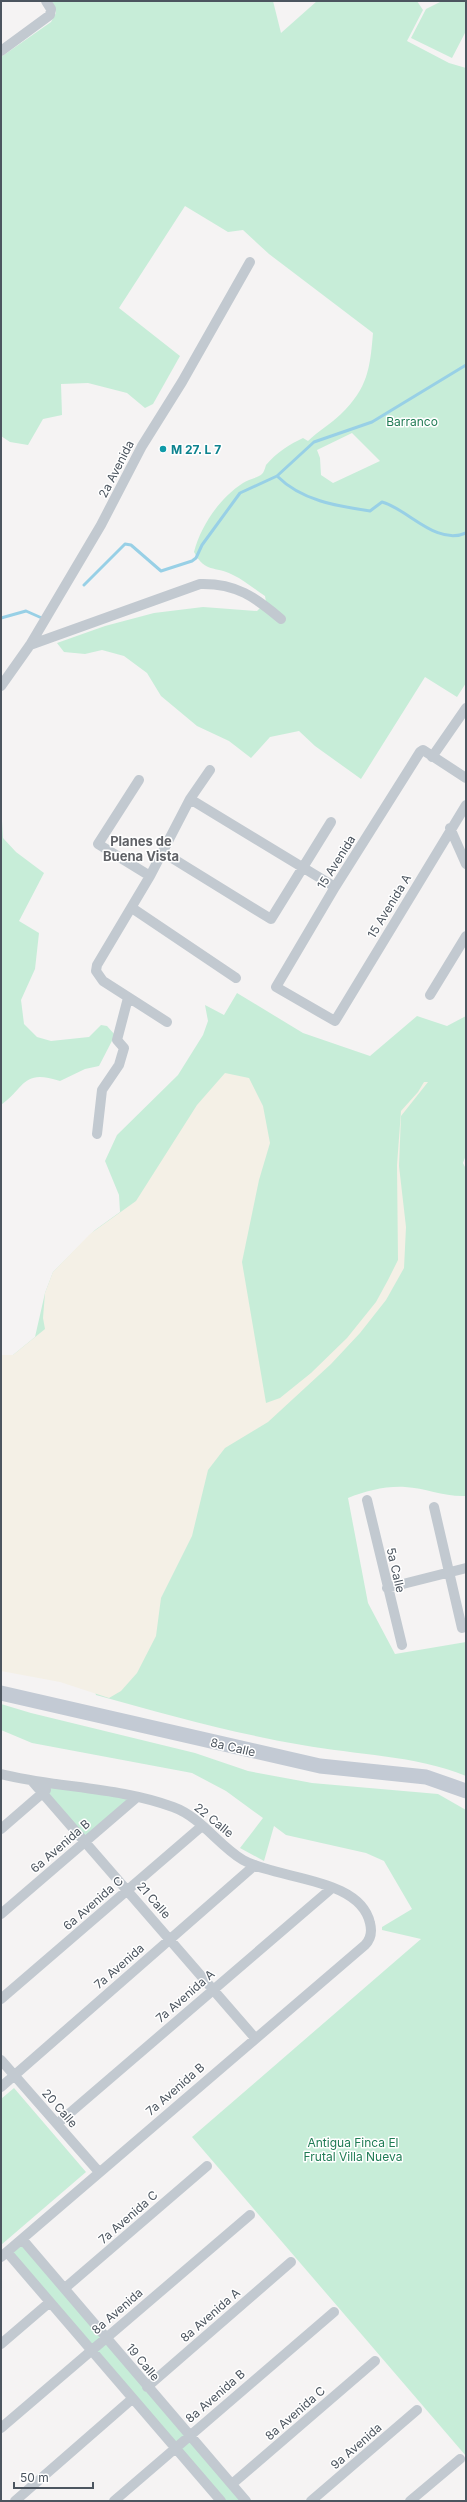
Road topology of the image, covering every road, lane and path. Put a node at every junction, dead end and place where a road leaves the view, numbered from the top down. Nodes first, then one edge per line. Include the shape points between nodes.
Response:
1 (46, 1) edge
2 (1, 51) edge
3 (250, 262) dead end
4 (280, 618) dead end
5 (30, 645) junction
6 (1, 686) edge
7 (466, 708) edge
8 (432, 757) junction
9 (210, 770) dead end
10 (466, 778) edge
11 (139, 780) dead end
12 (190, 799) junction
13 (466, 805) edge
14 (331, 822) dead end
15 (450, 828) junction
16 (172, 858) dead end
17 (466, 864) edge
18 (304, 868) junction
19 (150, 876) junction
20 (335, 887) junction
21 (132, 908) junction
22 (466, 936) edge
23 (236, 978) dead end
24 (276, 987) joint
25 (430, 995) dead end
26 (128, 998) junction
27 (167, 1022) dead end
28 (97, 1134) dead end
29 (368, 1500) dead end
30 (434, 1507) dead end
31 (466, 1568) edge
32 (449, 1572) junction
33 (387, 1588) junction
34 (462, 1628) dead end
35 (402, 1645) dead end
36 (1, 1693) edge
37 (1, 1774) edge
38 (32, 1781) junction
39 (54, 1783) junction
40 (466, 1791) edge
41 (42, 1793) junction
42 (136, 1798) junction
43 (202, 1826) junction
44 (1, 1829) edge
45 (85, 1841) junction
46 (255, 1865) junction
47 (332, 1888) junction
48 (128, 1890) junction
49 (1, 1914) edge
50 (170, 1938) junction
51 (368, 1942) joint
52 (213, 1989) junction
53 (1, 1999) edge
54 (255, 2038) junction
55 (1, 2060) edge
56 (14, 2075) junction
57 (1, 2087) edge
58 (57, 2124) junction
59 (207, 2166) dead end
60 (99, 2172) junction
61 (250, 2215) dead end
62 (22, 2239) junction
63 (4, 2254) edge
64 (291, 2262) dead end
65 (65, 2288) junction
66 (50, 2302) junction
67 (334, 2312) dead end
68 (106, 2338) junction
69 (1, 2344) edge
70 (91, 2351) junction
71 (375, 2361) dead end
72 (147, 2387) junction
73 (132, 2399) junction
74 (417, 2410) dead end
75 (1, 2428) edge
76 (190, 2436) junction
77 (175, 2448) junction
78 (460, 2459) dead end
79 (232, 2484) junction
80 (217, 2500) edge
81 (15, 2501) edge
82 (114, 2501) edge
83 (246, 2501) edge
84 (311, 2501) edge
85 (410, 2501) edge

1 - 2 street via 51,9 50,15
3 - 5 street, 2a Avenida via 182,382 142,446 102,525
4 - 5 street via 254,596 212,584 200,584
5 - 6 street, 2a Avenida
7 - 8 street
8 - 10 street
8 - 20 street, 15 Avenida via 423,750 420,752
9 - 12 street
11 - 19 street via 98,844
12 - 18 street
12 - 19 street
13 - 15 street, 15 Avenida A
14 - 18 street
15 - 17 street
15 - 24 street, 15 Avenida A via 335,1021
16 - 18 street via 271,919
18 - 20 street
19 - 21 street
20 - 24 street, 15 Avenida
21 - 23 street
21 - 26 street via 99,959 96,971 103,981
22 - 25 street
26 - 27 street
26 - 28 street via 117,1040 124,1048 123,1056 102,1090
29 - 33 street, 5a Calle
30 - 32 street
31 - 32 street
32 - 33 street
32 - 34 street
33 - 35 street, 5a Calle
36 - 40 main road, 8a Calle via 320,1766 421,1776 440,1780
37 - 38 street, 22 Calle
38 - 39 street, 22 Calle
38 - 41 street, 21 Calle
39 - 41 street
39 - 42 street, 22 Calle
41 - 44 street
41 - 45 street, 21 Calle
42 - 43 street, 22 Calle via 174,1807
42 - 45 street, 6a Avenida B
43 - 46 street, 22 Calle via 233,1853
43 - 48 street, 6a Avenida C
45 - 48 street, 21 Calle
45 - 49 street, 6a Avenida B
46 - 47 street, 22 Calle
46 - 50 street, 7a Avenida
47 - 51 street, 22 Calle via 354,1897 364,1909 371,1926
47 - 52 street, 7a Avenida A
48 - 50 street, 21 Calle
48 - 53 street, 6a Avenida C
50 - 52 street, 21 Calle
50 - 56 street, 7a Avenida
51 - 54 street, 7a Avenida B
52 - 54 street, 21 Calle
52 - 58 street, 7a Avenida A
54 - 60 street, 7a Avenida B
55 - 56 street, 20 Calle
56 - 57 street, 7a Avenida
56 - 58 street, 20 Calle
58 - 60 street, 20 Calle
59 - 65 street, 7a Avenida C
60 - 62 street, 7a Avenida B
61 - 68 street, 8a Avenida
62 - 63 street, 7a Avenida B
62 - 65 street, 19 Calle
63 - 66 street
64 - 72 street, 8a Avenida A
65 - 68 street, 19 Calle
66 - 69 street
66 - 70 street
67 - 76 street, 8a Avenida B
68 - 70 street, 8a Avenida
68 - 72 street, 19 Calle
70 - 73 street
70 - 75 street, 8a Avenida
71 - 79 street, 8a Avenida C
72 - 76 street, 19 Calle
73 - 77 street
73 - 81 street
74 - 84 street, 9a Avenida
76 - 77 street, 8a Avenida B
76 - 79 street, 19 Calle
77 - 80 street
77 - 82 street, 8a Avenida B
78 - 85 street
79 - 83 street, 19 Calle

